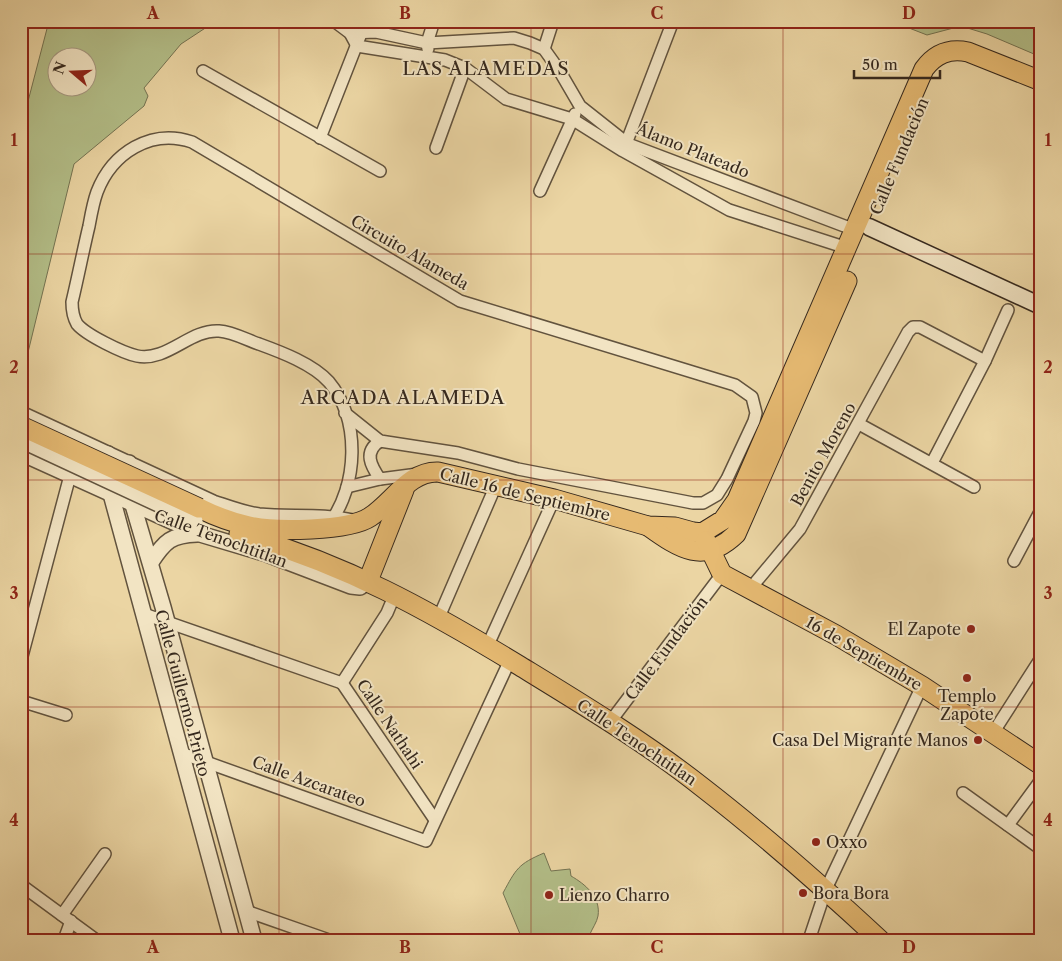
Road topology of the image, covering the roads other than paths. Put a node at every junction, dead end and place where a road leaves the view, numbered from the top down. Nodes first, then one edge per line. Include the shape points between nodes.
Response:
1 (334, 21) edge
2 (434, 21) edge
3 (554, 21) edge
4 (672, 21) edge
5 (364, 26) edge
6 (350, 33) junction
7 (427, 43) junction
8 (357, 46) junction
9 (544, 49) junction
10 (948, 51) junction
11 (428, 56) junction
12 (465, 68) junction
13 (204, 72) dead end
14 (1041, 81) edge
15 (580, 106) junction
16 (572, 119) junction
17 (320, 138) junction
18 (626, 147) junction
19 (436, 148) dead end
20 (380, 171) dead end
21 (540, 192) dead end
22 (856, 237) junction
23 (1041, 306) edge
24 (1008, 310) dead end
25 (985, 361) junction
26 (345, 413) junction
27 (21, 414) edge
28 (859, 424) junction
29 (21, 426) edge
30 (21, 440) edge
31 (79, 440) junction
32 (380, 441) junction
33 (21, 453) edge
34 (108, 454) junction
35 (129, 463) junction
36 (932, 463) junction
37 (70, 475) junction
38 (380, 479) junction
39 (413, 480) junction
40 (496, 485) junction
41 (347, 487) junction
42 (974, 487) dead end
43 (111, 494) junction
44 (554, 499) junction
45 (133, 504) junction
46 (1041, 510) edge
47 (365, 520) junction
48 (198, 521) junction
49 (330, 523) junction
50 (648, 526) junction
51 (1036, 532) edge
52 (702, 533) junction
53 (383, 542) junction
54 (710, 552) junction
55 (1014, 560) dead end
56 (150, 562) junction
57 (722, 574) junction
58 (368, 580) junction
59 (750, 589) junction
60 (396, 594) junction
61 (144, 614) junction
62 (439, 617) junction
63 (166, 620) junction
64 (486, 646) junction
65 (1041, 658) edge
66 (21, 660) edge
67 (510, 660) junction
68 (342, 683) junction
69 (922, 686) junction
70 (21, 701) edge
71 (66, 715) dead end
72 (610, 722) junction
73 (993, 733) junction
74 (181, 753) junction
75 (205, 761) junction
76 (1041, 765) edge
77 (1041, 780) edge
78 (963, 793) dead end
79 (434, 820) junction
80 (1008, 825) junction
81 (1041, 849) edge
82 (105, 854) dead end
83 (21, 885) edge
84 (826, 889) junction
85 (246, 911) junction
86 (66, 918) junction
87 (226, 918) junction
88 (64, 940) edge
89 (96, 940) edge
90 (218, 940) edge
91 (232, 940) edge
92 (254, 940) edge
93 (329, 940) edge
94 (809, 940) edge
95 (880, 940) edge

1 - 6 street
2 - 7 street
3 - 9 street
4 - 18 street
5 - 6 street
5 - 7 street
5 - 8 street
6 - 8 street
7 - 9 street via 514,38
7 - 11 street
8 - 11 street, Álamo Plateado
8 - 17 street
9 - 15 street, Álamo Plateado
10 - 14 main road via 968,52
10 - 22 main road, Calle Fundación via 937,67
10 - 22 main road, Calle Fundación via 932,58 924,69
11 - 12 street, Álamo Plateado
12 - 16 street, Álamo Plateado via 506,99
12 - 19 street
13 - 17 street
15 - 16 street
15 - 18 street, Álamo Plateado
16 - 18 street, Álamo Plateado
16 - 21 street
17 - 20 street
18 - 22 street, Álamo Plateado
18 - 22 street, Álamo Plateado via 729,210
22 - 23 main road
22 - 52 main road, Calle Fundación via 737,500 723,520
22 - 54 main road, Calle Fundación via 831,319 736,534
24 - 25 street
25 - 28 street, Benito Moreno via 920,327 913,327
25 - 36 street
26 - 32 street, Circuito Alameda
26 - 32 street, Circuito Alameda via 338,396 320,374 269,348 227,332 202,334 162,353 138,356 94,336 77,323 72,302 96,194 107,173 128,151 151,139 169,137 192,142 460,301 735,385 752,397 756,405 754,421 727,479 717,495 703,503 683,502 518,468 458,452
26 - 41 street, Circuito Alameda via 352,455
27 - 31 street, Calle Tenochtitlan
28 - 36 street
28 - 59 street, Benito Moreno via 800,529
29 - 48 main road, Calle Tenochtitlan, bridge
30 - 48 street, Calle Tenochtitlan, bridge
31 - 34 street, Calle Tenochtitlan
31 - 37 street
32 - 38 street via 369,456 371,466
33 - 37 street, Calle Tenochtitlan
34 - 35 street, Calle Tenochtitlan
34 - 43 street, Calle Guillermo Prieto
35 - 45 street, Calle Guillermo Prieto
35 - 49 street, Calle Tenochtitlan via 238,512
36 - 42 street
37 - 43 street, Calle Tenochtitlan
37 - 66 street
38 - 39 street
38 - 41 street
39 - 40 main road, Calle 16 de Septiembre via 438,472
39 - 47 main road
39 - 53 main road
40 - 44 main road, Calle 16 de Septiembre
40 - 62 street
41 - 49 street, Circuito Alameda
43 - 45 street, Calle Tenochtitlan
43 - 61 street, Calle Guillermo Prieto
44 - 50 main road, Calle 16 de Septiembre
44 - 64 street
45 - 48 street, Calle Tenochtitlan
45 - 56 street, Calle Guillermo Prieto
46 - 51 street
47 - 49 main road
47 - 53 street via 379,528
48 - 49 main road via 225,520 252,527
48 - 56 street via 162,544
48 - 58 main road, Calle Tenochtitlan via 272,543
50 - 52 main road
50 - 54 main road via 670,542
51 - 55 street
52 - 54 main road
53 - 58 main road
54 - 57 main road
56 - 63 street, Calle Guillermo Prieto
57 - 59 main road, 16 de Septiembre
57 - 72 street, Calle Fundación
58 - 60 main road, Calle Tenochtitlan
59 - 69 main road, 16 de Septiembre
60 - 62 main road, Calle Tenochtitlan
60 - 68 street, Calle Nathahi
61 - 63 street
61 - 74 street, Calle Guillermo Prieto
62 - 64 main road, Calle Tenochtitlan
63 - 68 street
63 - 75 street, Calle Guillermo Prieto
64 - 67 main road, Calle Tenochtitlan
65 - 73 street
67 - 72 main road, Calle Tenochtitlan
67 - 79 street
68 - 79 street, Calle Nathahi
69 - 73 main road, 16 de Septiembre
69 - 84 street
70 - 71 street
72 - 84 main road, Calle Tenochtitlan via 701,786
73 - 76 main road, 16 de Septiembre
74 - 75 street, Calle Azcarateo
74 - 87 street, Calle Guillermo Prieto
75 - 79 street, Calle Azcarateo via 426,841
75 - 85 street, Calle Guillermo Prieto
77 - 80 street
78 - 80 street
80 - 81 street
82 - 86 street
83 - 86 street
84 - 94 street
84 - 95 main road, Calle Tenochtitlan
85 - 87 street
85 - 92 street, Calle Guillermo Prieto
85 - 93 street
86 - 88 street
86 - 89 street
87 - 90 street
87 - 91 street, Calle Guillermo Prieto

